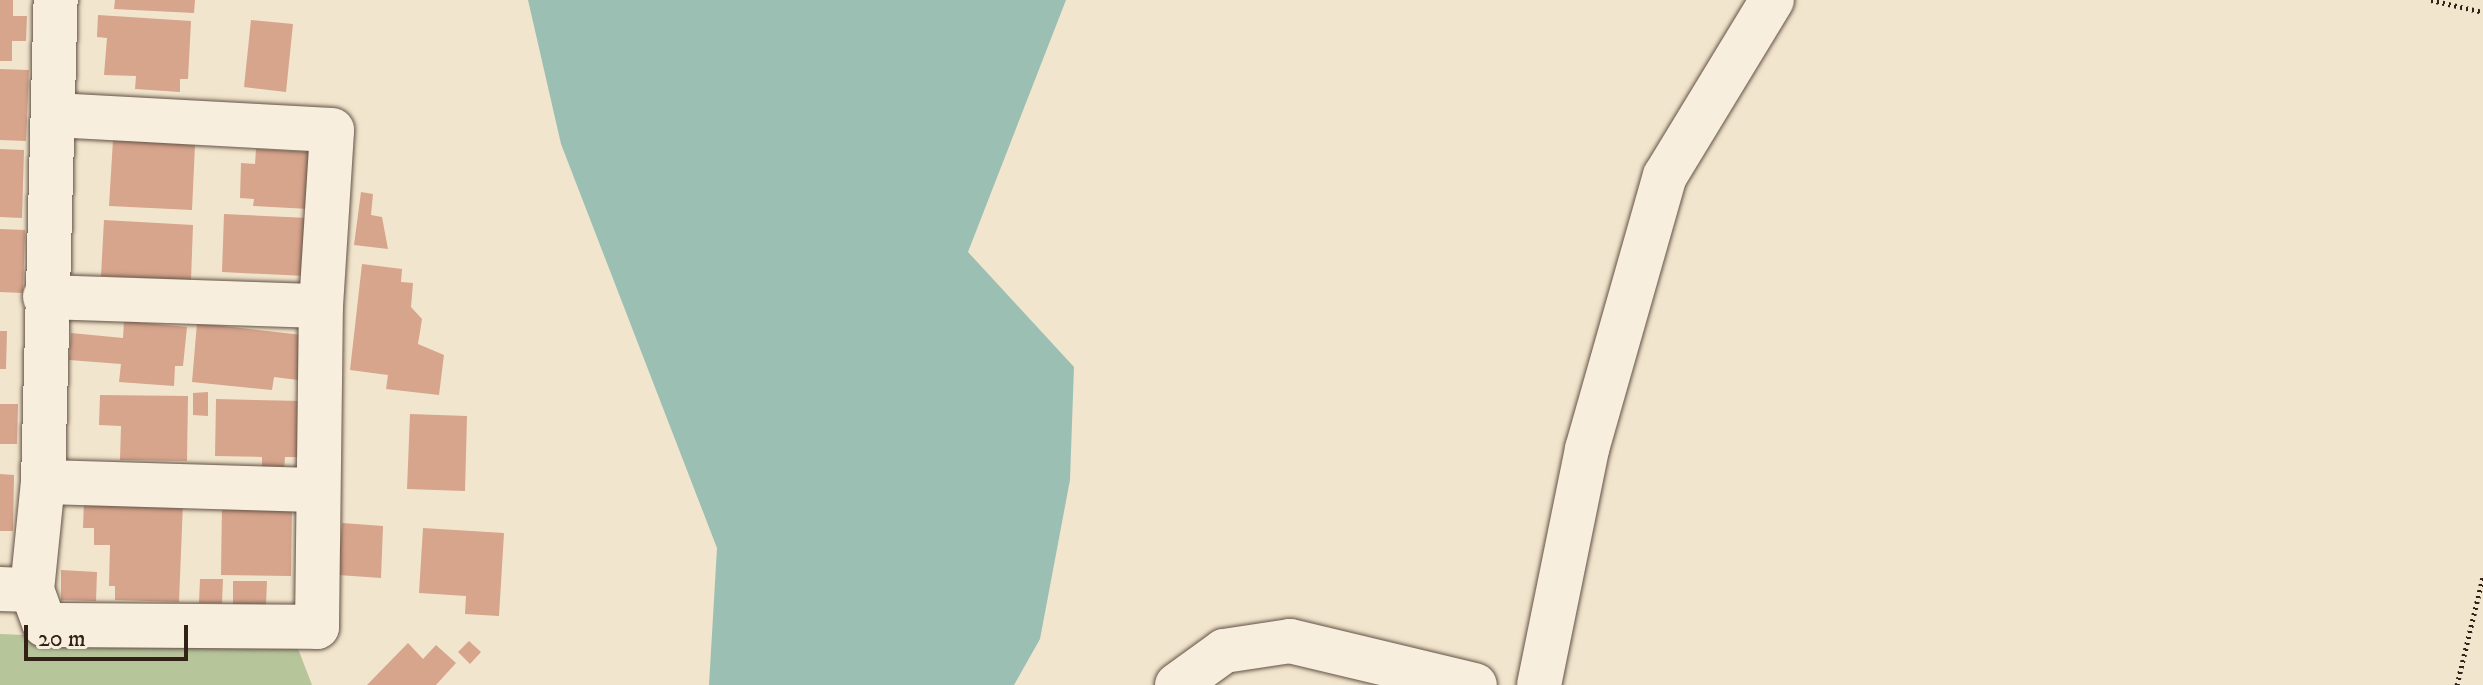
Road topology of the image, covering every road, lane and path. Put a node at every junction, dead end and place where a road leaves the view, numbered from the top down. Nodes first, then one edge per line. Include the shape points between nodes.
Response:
1 (56, 0) edge
2 (1772, 0) edge
3 (2431, 0) edge
4 (2483, 12) edge
5 (53, 115) junction
6 (45, 297) junction
7 (321, 306) junction
8 (43, 482) junction
9 (316, 490) junction
10 (2483, 577) edge
11 (16, 590) edge
12 (1177, 685) edge
13 (1475, 685) edge
14 (1539, 685) edge
15 (2457, 685) edge

1 - 5 street
2 - 14 street via 1665,176 1587,449
3 - 4 path
5 - 6 street
5 - 7 street via 332,130
6 - 7 street
6 - 8 street
7 - 9 street
8 - 9 street
8 - 11 street
9 - 11 street via 317,627 45,625
10 - 15 path
12 - 13 street via 1224,651 1290,641

